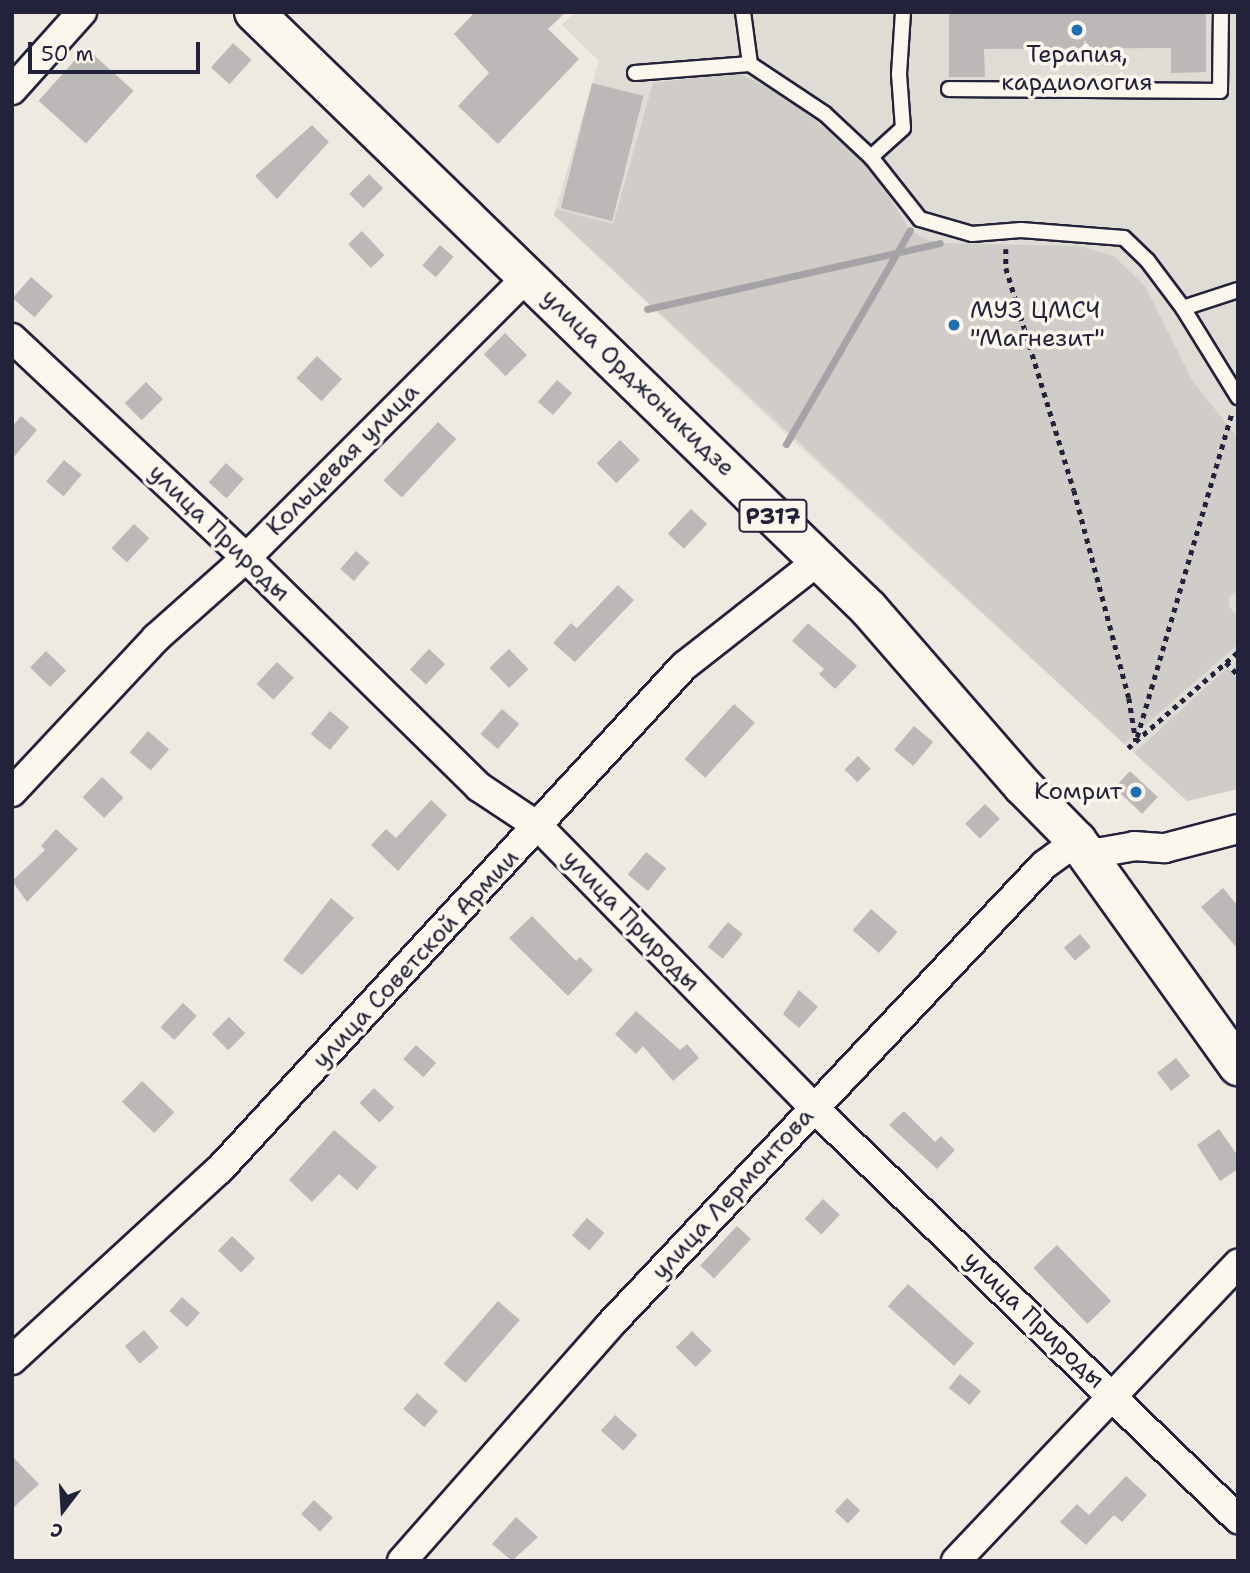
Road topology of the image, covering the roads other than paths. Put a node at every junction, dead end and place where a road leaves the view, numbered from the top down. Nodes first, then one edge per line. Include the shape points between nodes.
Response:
1 (82, 12) edge
2 (254, 12) edge
3 (743, 12) edge
4 (903, 12) edge
5 (1221, 12) edge
6 (750, 64) junction
7 (635, 73) dead end
8 (949, 89) dead end
9 (12, 90) edge
10 (872, 157) junction
11 (527, 277) junction
12 (1238, 290) edge
13 (1183, 308) junction
14 (12, 338) edge
15 (1236, 393) edge
16 (246, 558) junction
17 (819, 560) junction
18 (12, 792) edge
19 (539, 827) junction
20 (1238, 829) edge
21 (1077, 841) junction
22 (1238, 1066) edge
23 (814, 1108) junction
24 (1238, 1264) edge
25 (12, 1360) edge
26 (1113, 1396) junction
27 (1238, 1519) edge
28 (402, 1561) edge
29 (956, 1561) edge

1 - 9 street
2 - 11 main road, улица Орджоникидзе / Р317
3 - 6 lane
4 - 10 lane via 903,128
5 - 8 lane via 1220,91
6 - 7 lane
6 - 10 lane via 825,114
10 - 13 lane via 920,219 972,234 1006,231 1124,238
11 - 16 street, Кольцевая улица
11 - 17 main road, улица Орджоникидзе / Р317
12 - 13 lane
13 - 15 lane
14 - 16 street, улица Природы
16 - 18 street, Кольцевая улица via 156,638
16 - 19 street, улица Природы via 478,787
17 - 19 street, улица Советской Армии via 684,666
17 - 21 main road, улица Орджоникидзе / Р317 via 894,636 1023,786
19 - 23 street, улица Природы
19 - 25 street, улица Советской Армии via 220,1169
20 - 21 street via 1166,848 1134,846 1096,853
21 - 22 main road, улица Орджоникидзе / Р317
21 - 23 street, улица Лермонтова via 1044,865
23 - 26 street, улица Природы
23 - 28 street, улица Лермонтова via 609,1326
24 - 26 street
26 - 27 street, улица Природы
26 - 29 street

